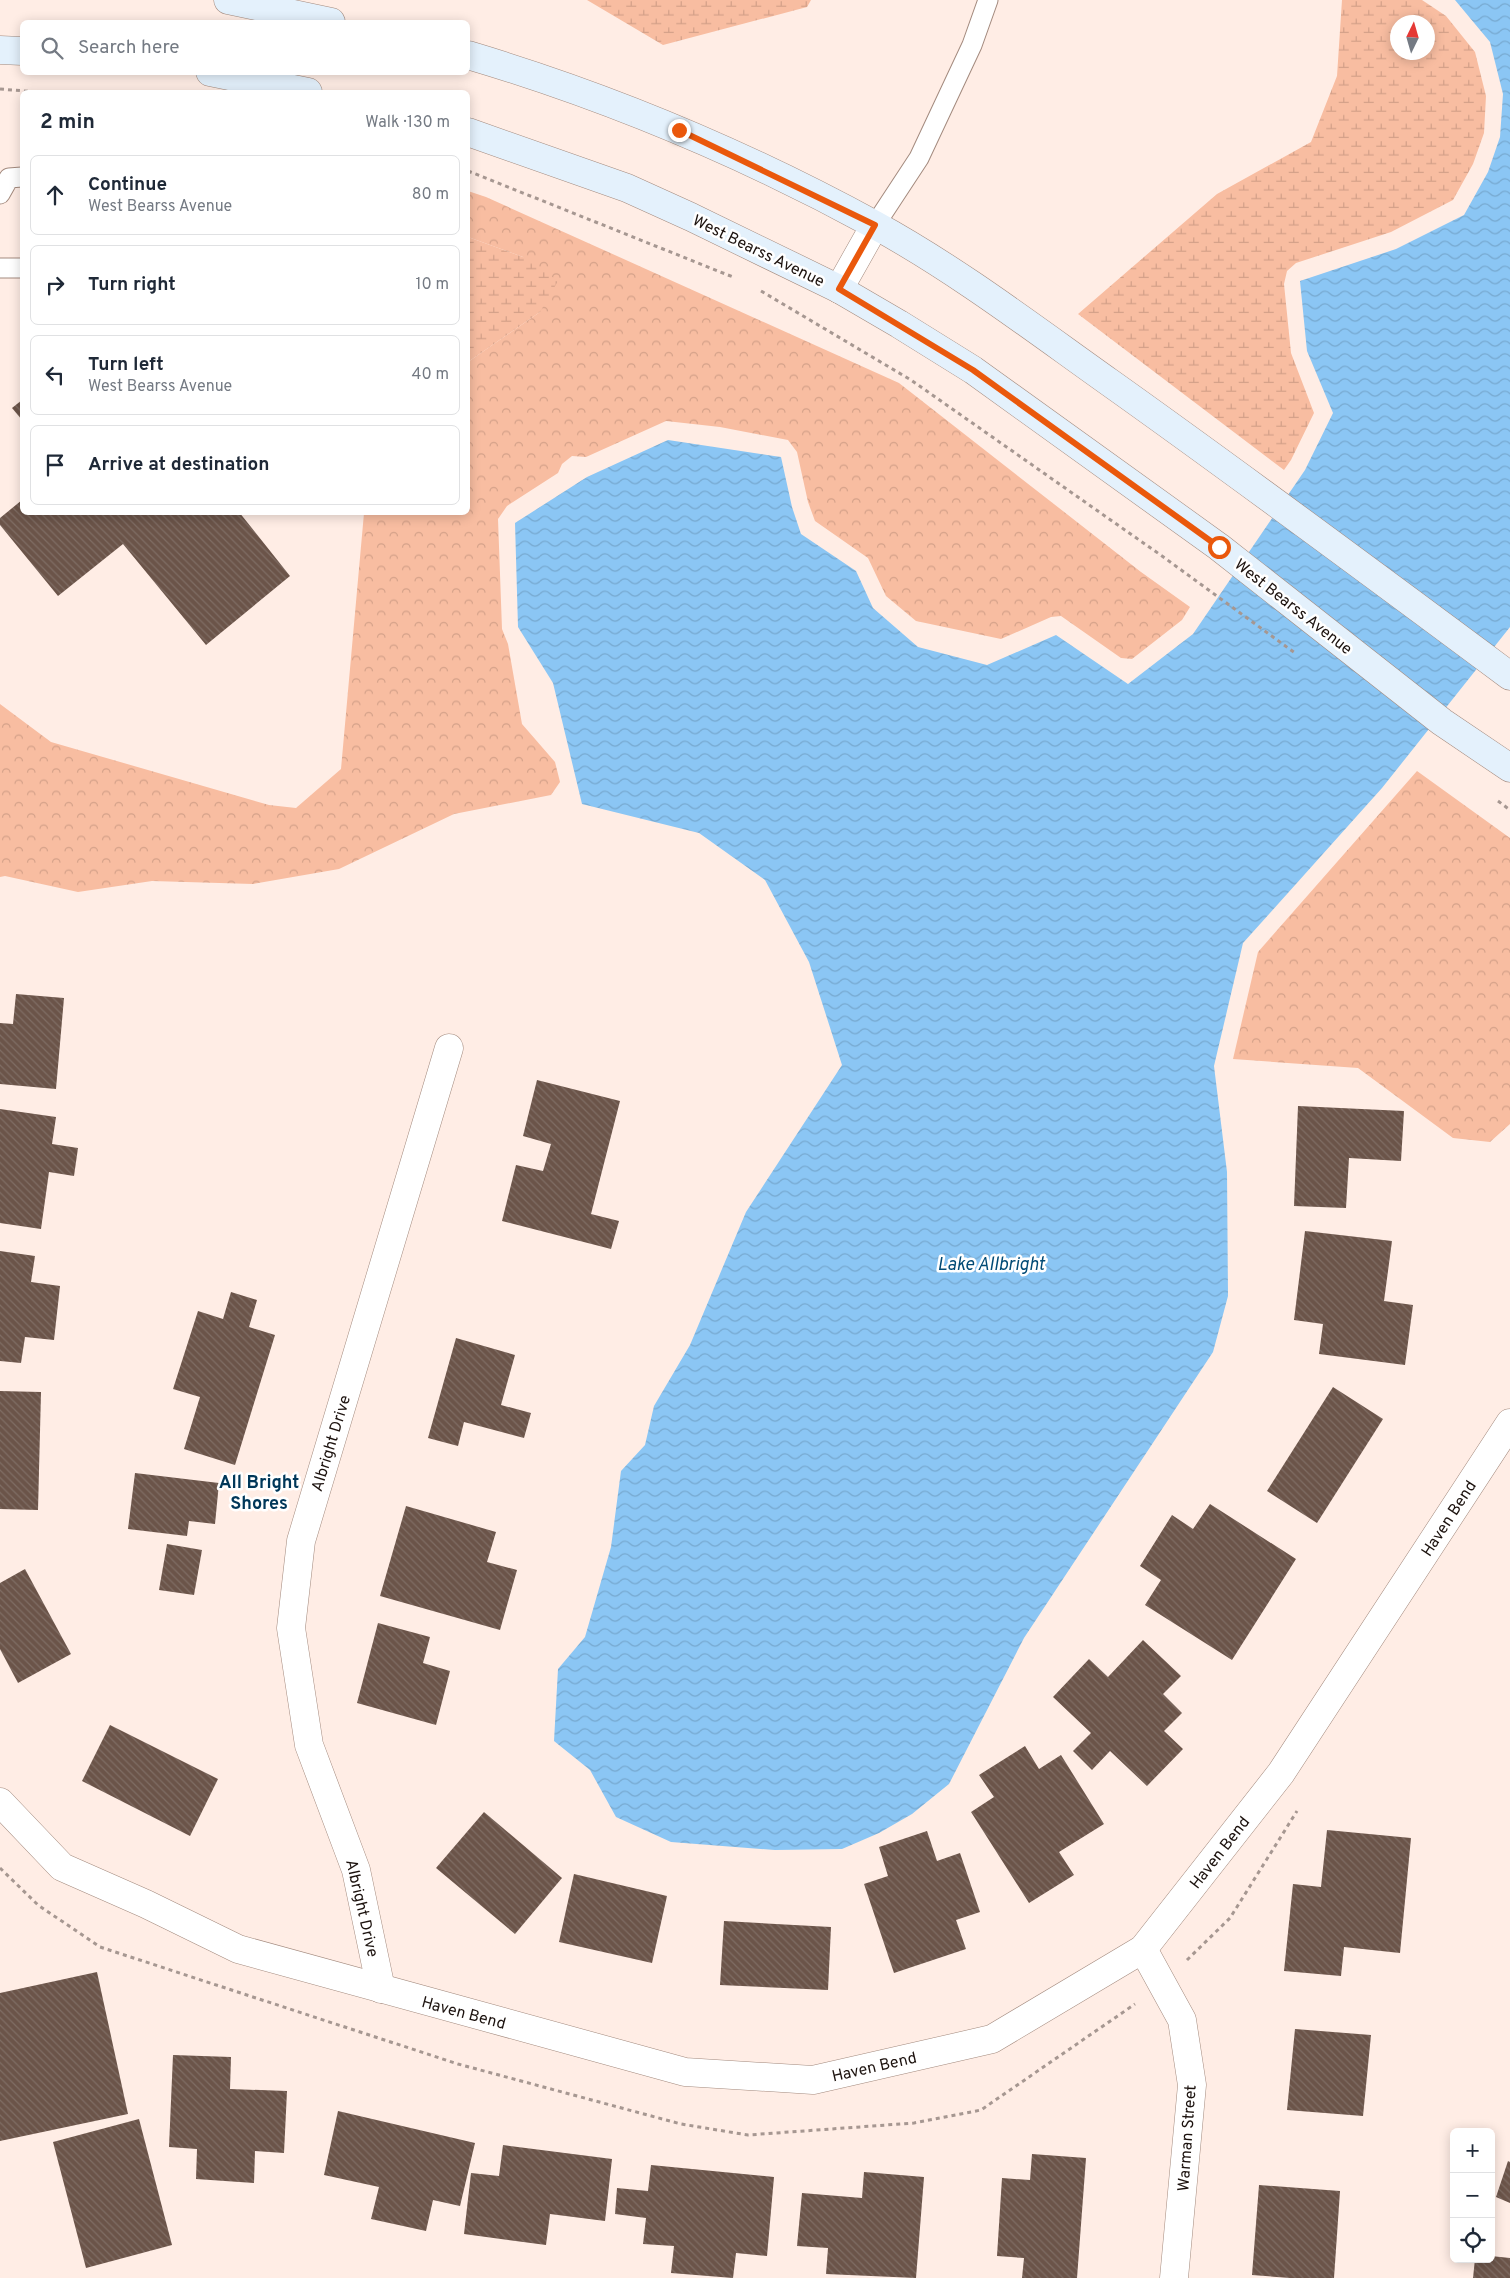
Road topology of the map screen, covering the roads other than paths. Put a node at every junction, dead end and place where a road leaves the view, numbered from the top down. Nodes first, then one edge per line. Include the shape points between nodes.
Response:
1 (228, 0) edge
2 (988, 0) edge
3 (322, 20) edge
4 (0, 50) edge
5 (20, 51) edge
6 (470, 56) edge
7 (225, 75) edge
8 (298, 90) edge
9 (470, 133) edge
10 (20, 177) edge
11 (0, 194) edge
12 (875, 225) junction
13 (0, 268) edge
14 (20, 268) edge
15 (839, 289) junction
16 (1500, 669) edge
17 (1510, 768) edge
18 (449, 1048) dead end
19 (1510, 1423) edge
20 (0, 1802) edge
21 (1143, 1948) junction
22 (381, 1989) junction
23 (1174, 2278) edge

1 - 3 main road
2 - 12 lane via 972,45 919,158
4 - 5 main road
6 - 12 main road via 533,75 679,130
7 - 8 main road
9 - 15 main road, West Bearss Avenue via 627,188
10 - 11 lane via 9,178
12 - 15 street
12 - 16 main road via 967,281 1266,493
13 - 14 lane
15 - 17 main road, West Bearss Avenue via 973,370 1219,547 1442,722
18 - 22 street, Albright Drive via 301,1541 291,1628 309,1744 356,1870
19 - 21 street, Haven Bend via 1281,1773
20 - 22 street, Haven Bend via 62,1866 238,1949
21 - 22 street, Haven Bend via 992,2039 813,2080 685,2072
21 - 23 street, Warman Street via 1182,2020 1192,2085

